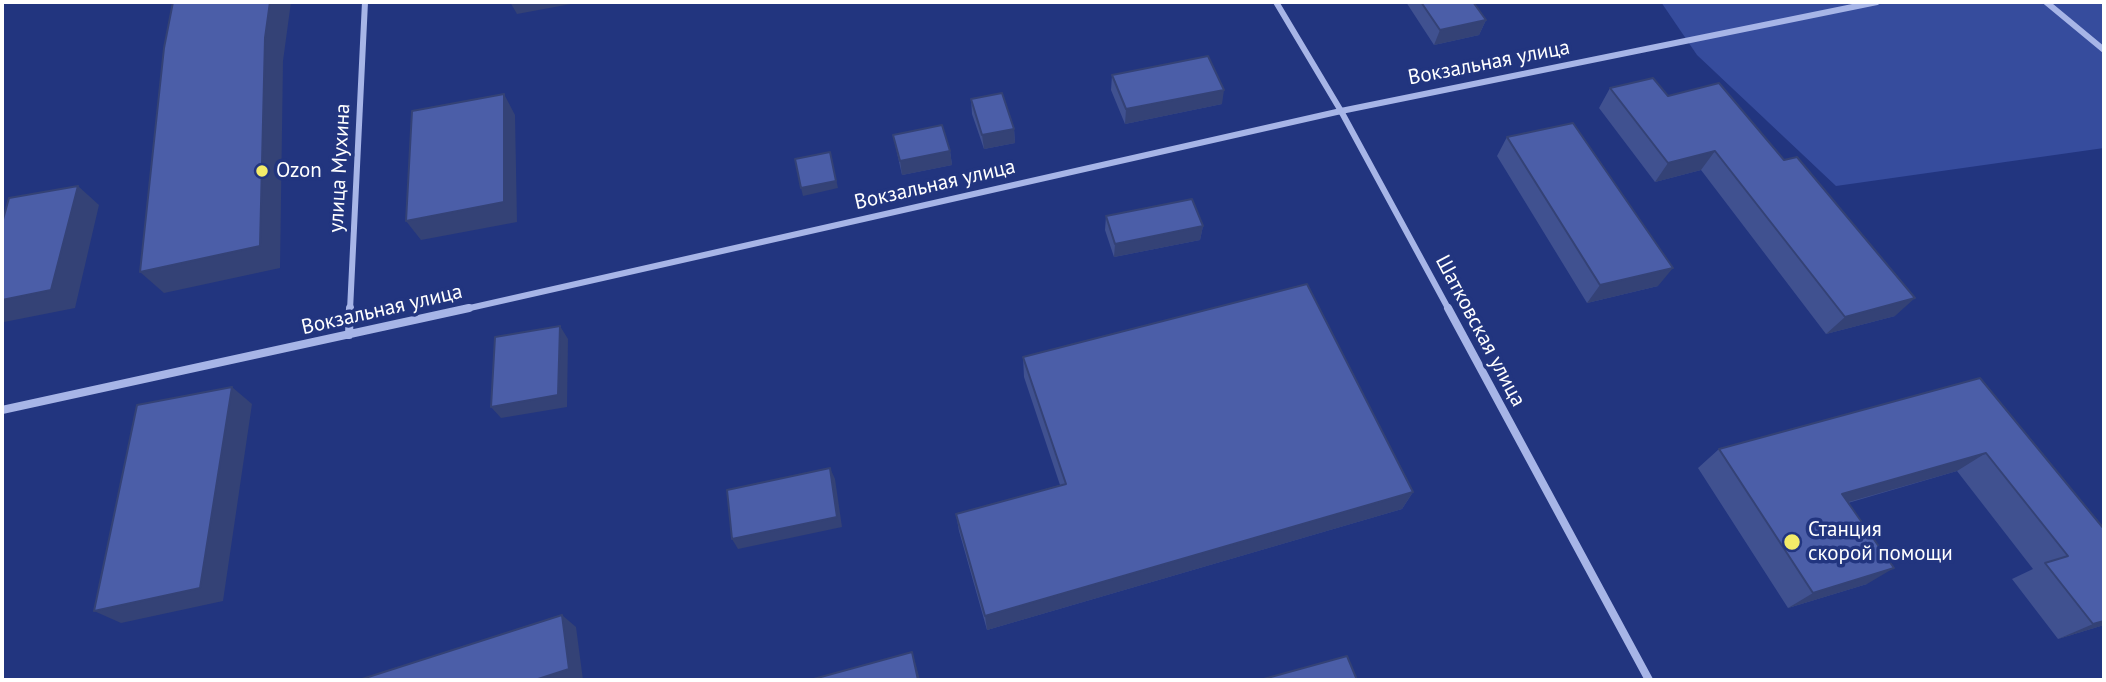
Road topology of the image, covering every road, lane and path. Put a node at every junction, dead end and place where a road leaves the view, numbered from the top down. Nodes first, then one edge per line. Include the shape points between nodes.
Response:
1 (365, 2) edge
2 (1276, 2) edge
3 (1877, 2) edge
4 (2046, 2) edge
5 (2104, 50) edge
6 (1341, 111) junction
7 (349, 335) junction
8 (2, 410) edge
9 (1649, 680) edge

1 - 7 street, улица Мухина
2 - 6 street, Шатковская улица
3 - 6 street, Вокзальная улица
4 - 5 street
6 - 7 street, Вокзальная улица
6 - 9 street, Шатковская улица
7 - 8 street, Вокзальная улица

